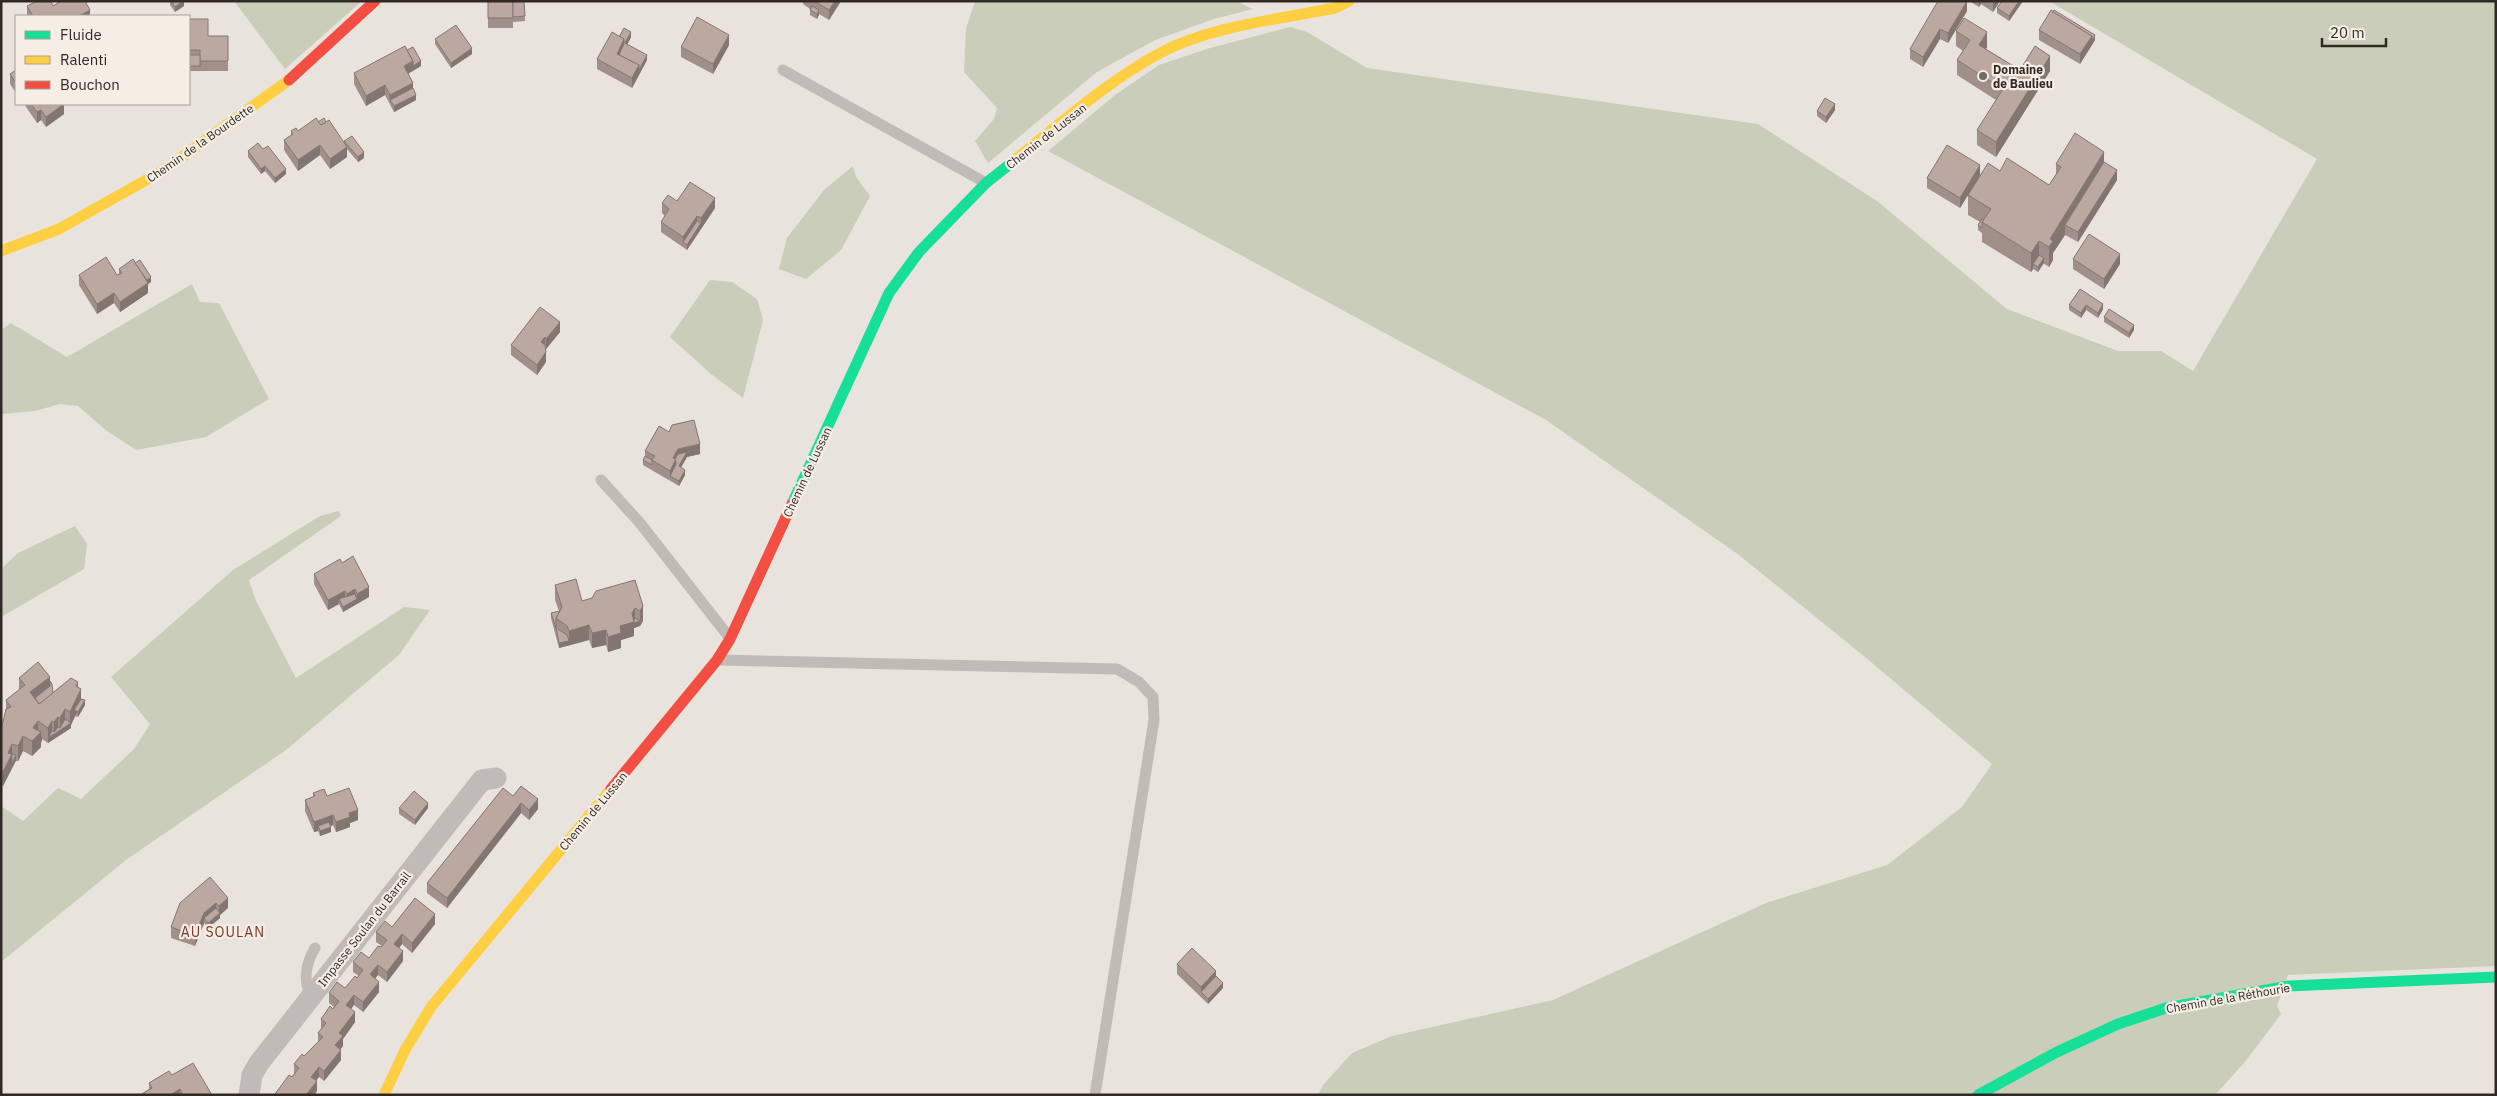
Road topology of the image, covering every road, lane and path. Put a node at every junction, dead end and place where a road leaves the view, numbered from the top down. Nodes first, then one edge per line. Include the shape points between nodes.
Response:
1 (376, 1) edge
2 (1350, 1) edge
3 (783, 70) dead end
4 (986, 183) junction
5 (1, 251) edge
6 (601, 480) dead end
7 (730, 638) junction
8 (717, 660) junction
9 (496, 778) dead end
10 (315, 948) dead end
11 (2496, 977) edge
12 (311, 997) junction
13 (249, 1095) edge
14 (384, 1095) edge
15 (1095, 1095) edge
16 (1978, 1095) edge

1 - 5 street, Chemin de la Bourdette via 296,75 164,170 59,229
2 - 4 street, Chemin de Lussan via 1335,8 1218,31 1163,51 1112,83
3 - 4 lane
4 - 7 street, Chemin de Lussan via 919,252 889,293
6 - 7 lane via 640,523
7 - 8 street, Chemin de Lussan
8 - 14 street, Chemin de Lussan via 431,1007 405,1050
8 - 15 lane via 1117,669 1139,682 1153,697 1154,720
9 - 12 street, Impasse Soulan du Barrail via 482,780
10 - 12 lane via 305,984
11 - 16 street, Chemin de la Réthourie via 2289,986 2166,1008 2083,1040
12 - 13 street, Impasse Soulan du Barrail via 255,1069 248,1088

